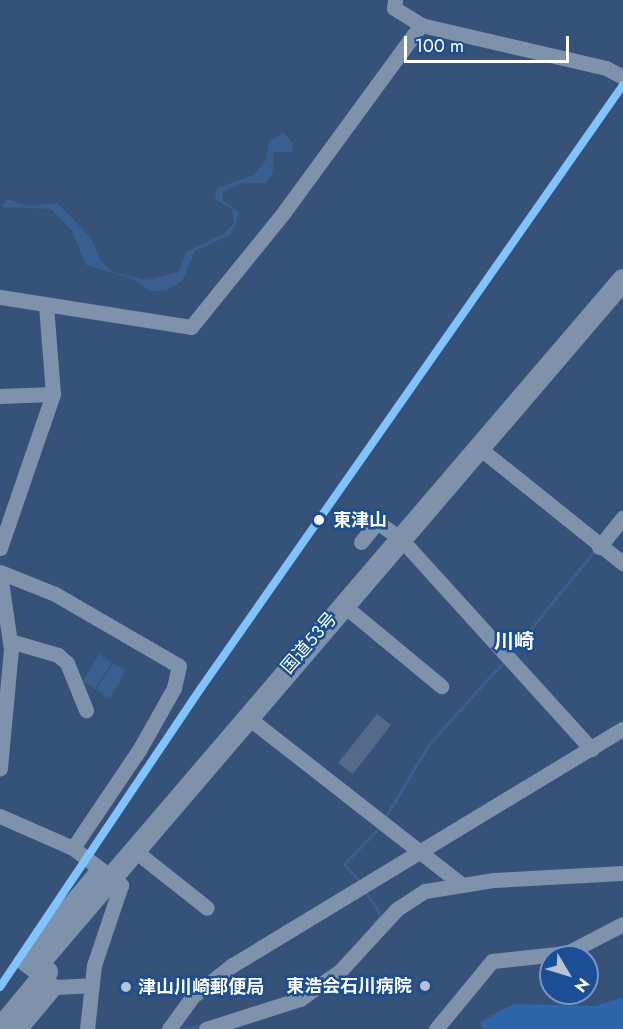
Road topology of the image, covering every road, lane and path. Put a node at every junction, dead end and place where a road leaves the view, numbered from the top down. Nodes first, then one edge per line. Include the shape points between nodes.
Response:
1 (395, 0) edge
2 (422, 25) junction
3 (622, 74) edge
4 (623, 280) edge
5 (0, 297) edge
6 (623, 300) edge
7 (46, 306) junction
8 (53, 394) junction
9 (0, 396) edge
10 (484, 452) junction
11 (623, 517) edge
12 (361, 542) dead end
13 (405, 542) junction
14 (599, 547) junction
15 (0, 548) edge
16 (623, 563) edge
17 (0, 573) edge
18 (347, 608) junction
19 (10, 641) junction
20 (441, 686) dead end
21 (86, 710) dead end
22 (2, 713) edge
23 (251, 719) junction
24 (623, 729) edge
25 (591, 749) junction
26 (0, 768) edge
27 (0, 816) edge
28 (73, 848) junction
29 (417, 852) junction
30 (144, 858) junction
31 (623, 873) edge
32 (110, 876) junction
33 (460, 883) junction
34 (207, 908) dead end
35 (623, 924) edge
36 (47, 974) junction
37 (90, 985) junction
38 (0, 1010) edge
39 (0, 1029) edge
40 (21, 1029) edge
41 (87, 1029) edge
42 (169, 1029) edge
43 (206, 1029) edge
44 (436, 1029) edge

1 - 2 street via 394,8
2 - 3 street
2 - 7 street via 284,212 191,327
4 - 10 highway, 国道53号
5 - 7 street
6 - 10 highway, 国道53号
7 - 8 street
8 - 9 street
8 - 15 street
10 - 13 highway, 国道53号
10 - 14 street
11 - 14 street
12 - 13 street via 377,522
13 - 18 highway, 国道53号
13 - 25 street
14 - 16 street
17 - 19 street
17 - 28 street via 55,594 179,666 174,688 139,750
18 - 20 street
18 - 23 highway, 国道53号
19 - 21 street via 58,655 67,663
19 - 22 street
22 - 26 street
23 - 29 street
23 - 30 highway, 国道53号
23 - 32 highway, 国道53号
24 - 25 street
25 - 29 street
27 - 28 street
28 - 32 street
29 - 33 street via 450,871
29 - 42 street via 210,980
30 - 32 highway, 国道53号
30 - 34 street
31 - 33 street
32 - 36 highway, 国道53号
32 - 37 street
33 - 43 street via 425,891 406,902 340,971 300,999
35 - 44 street via 567,954 492,961
36 - 37 street
36 - 38 highway, 国道53号
36 - 39 highway, 国道53号, bridge
36 - 40 street
37 - 41 street

